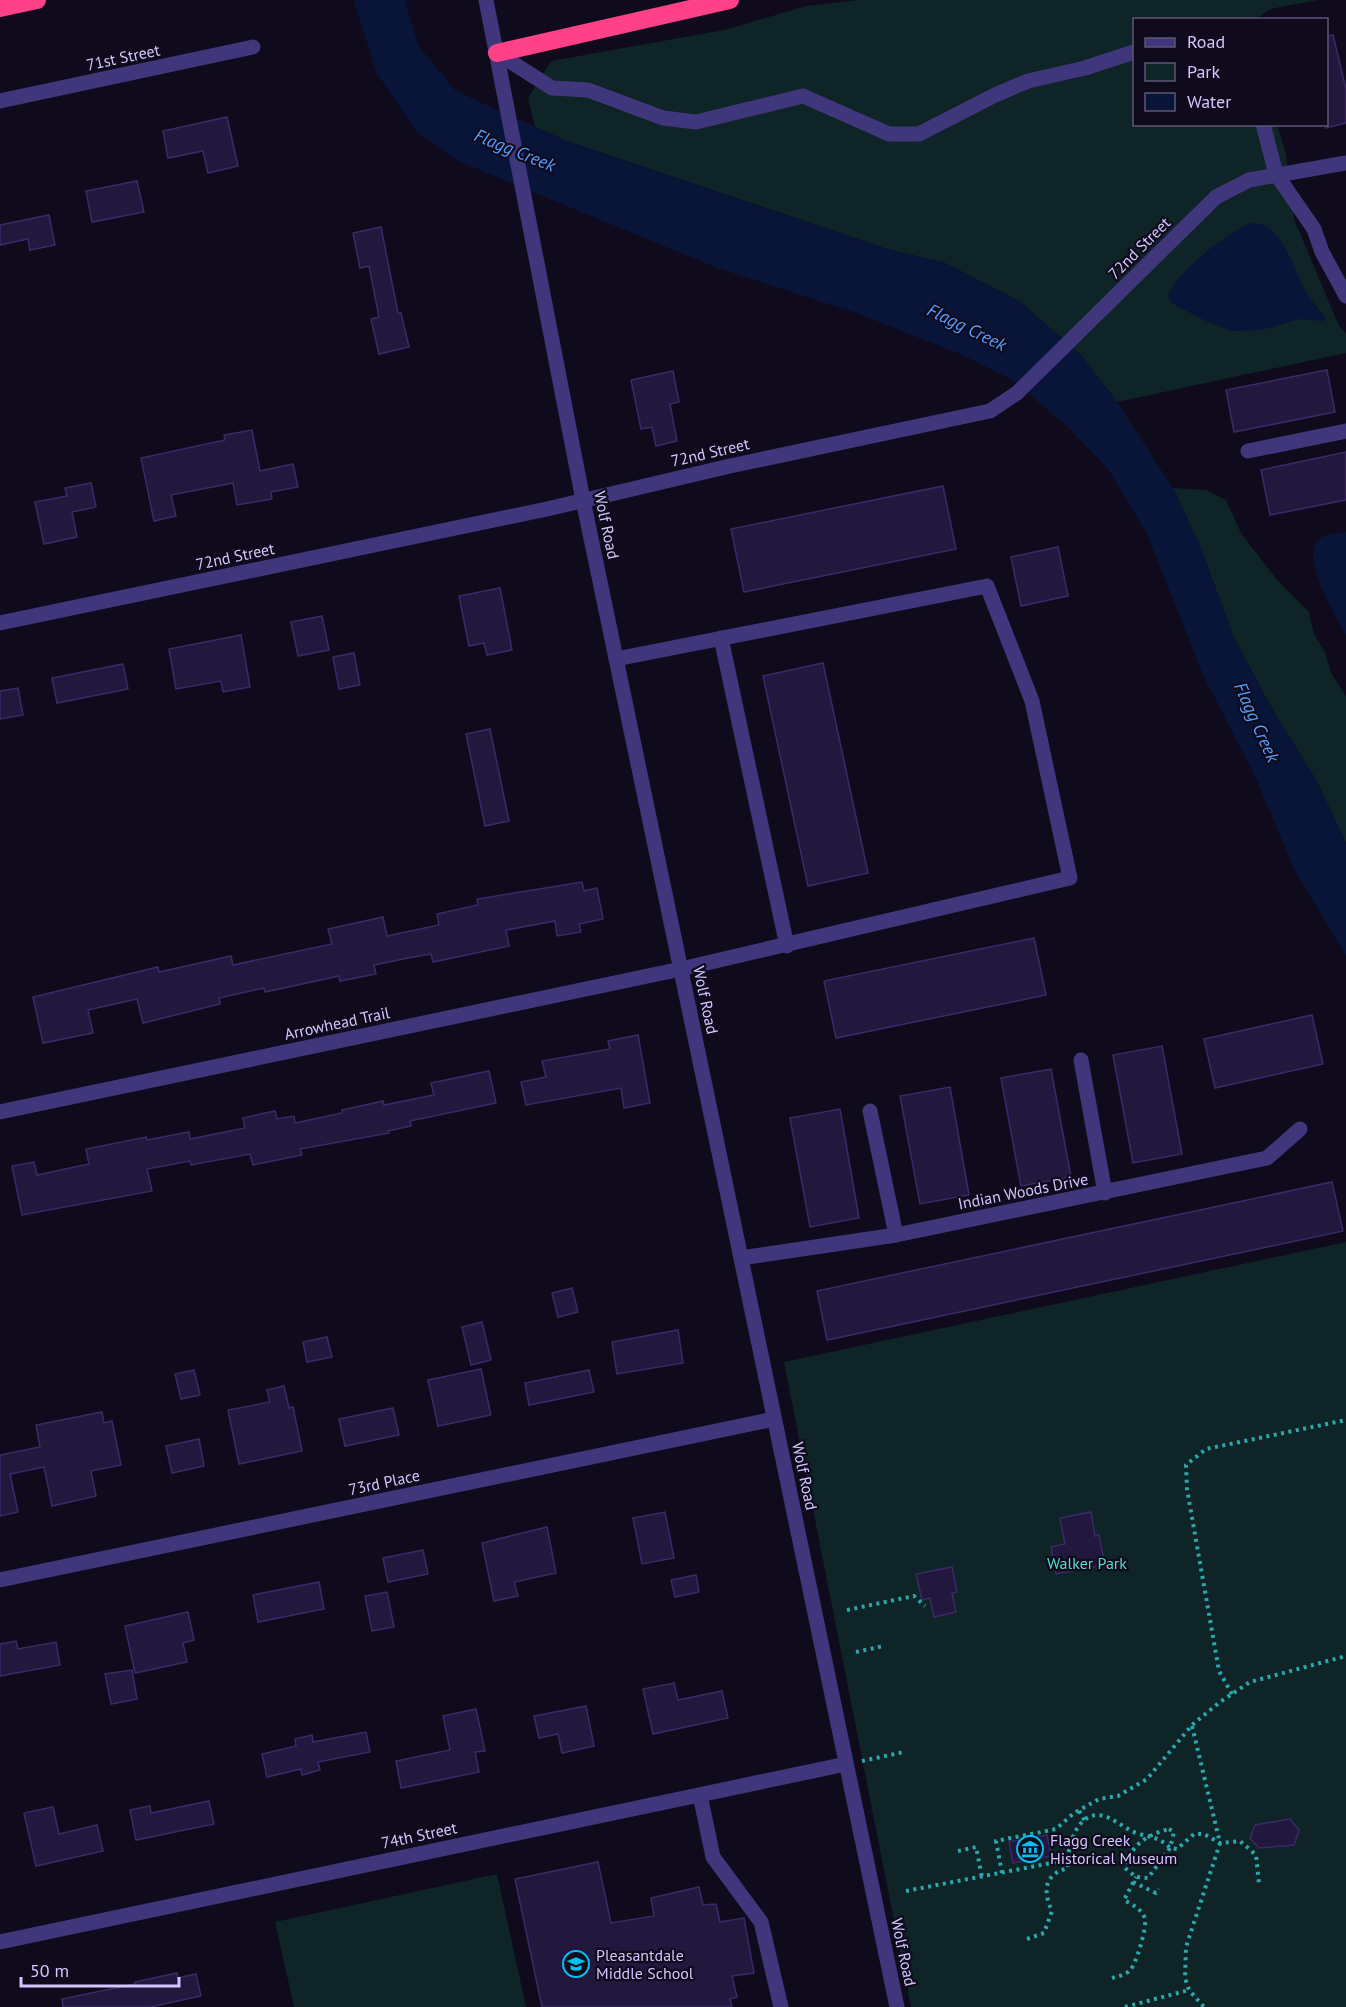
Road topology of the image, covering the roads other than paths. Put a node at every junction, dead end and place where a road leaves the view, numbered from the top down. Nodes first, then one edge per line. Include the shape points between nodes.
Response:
1 (37, 0) edge
2 (486, 0) edge
3 (730, 0) edge
4 (0, 8) edge
5 (253, 47) dead end
6 (1133, 52) edge
7 (497, 53) junction
8 (0, 101) edge
9 (1263, 126) edge
10 (1346, 163) edge
11 (1275, 174) junction
12 (1346, 296) edge
13 (1346, 431) edge
14 (1248, 451) dead end
15 (583, 500) junction
16 (0, 623) edge
17 (721, 638) junction
18 (616, 659) junction
19 (787, 946) junction
20 (681, 969) junction
21 (1081, 1060) dead end
22 (870, 1111) dead end
23 (0, 1112) edge
24 (1300, 1129) dead end
25 (1105, 1193) junction
26 (896, 1235) junction
27 (741, 1258) junction
28 (774, 1419) junction
29 (0, 1580) edge
30 (846, 1764) junction
31 (699, 1795) junction
32 (0, 1942) edge
33 (781, 2007) edge
34 (897, 2007) edge

1 - 4 highway
2 - 7 street, Wolf Road
3 - 7 highway
5 - 8 street, 71st Street
6 - 7 street via 1028,81 919,134 889,134 803,96 696,122 663,118 588,90 552,88
7 - 15 street, Wolf Road
9 - 11 street
10 - 11 street, 72nd Street
11 - 12 street via 1314,228
11 - 15 street, 72nd Street via 1249,180 1216,197 1017,393 990,411
13 - 14 street
15 - 16 street, 72nd Street
15 - 18 street, Wolf Road
17 - 18 street
17 - 19 street
17 - 19 street, Arrowhead Trail via 987,586 1032,701 1070,878
18 - 20 street, Wolf Road
19 - 20 street, Arrowhead Trail
20 - 23 street, Arrowhead Trail
20 - 27 street, Wolf Road
21 - 25 street
22 - 26 street
24 - 25 street, Indian Woods Drive via 1267,1158
25 - 26 street, Indian Woods Drive
26 - 27 street, Indian Woods Drive
27 - 28 street, Wolf Road
28 - 29 street, 73rd Place
28 - 30 street, Wolf Road
30 - 31 street, 74th Street
30 - 34 street, Wolf Road
31 - 32 street, 74th Street
31 - 33 street via 713,1857 761,1922

